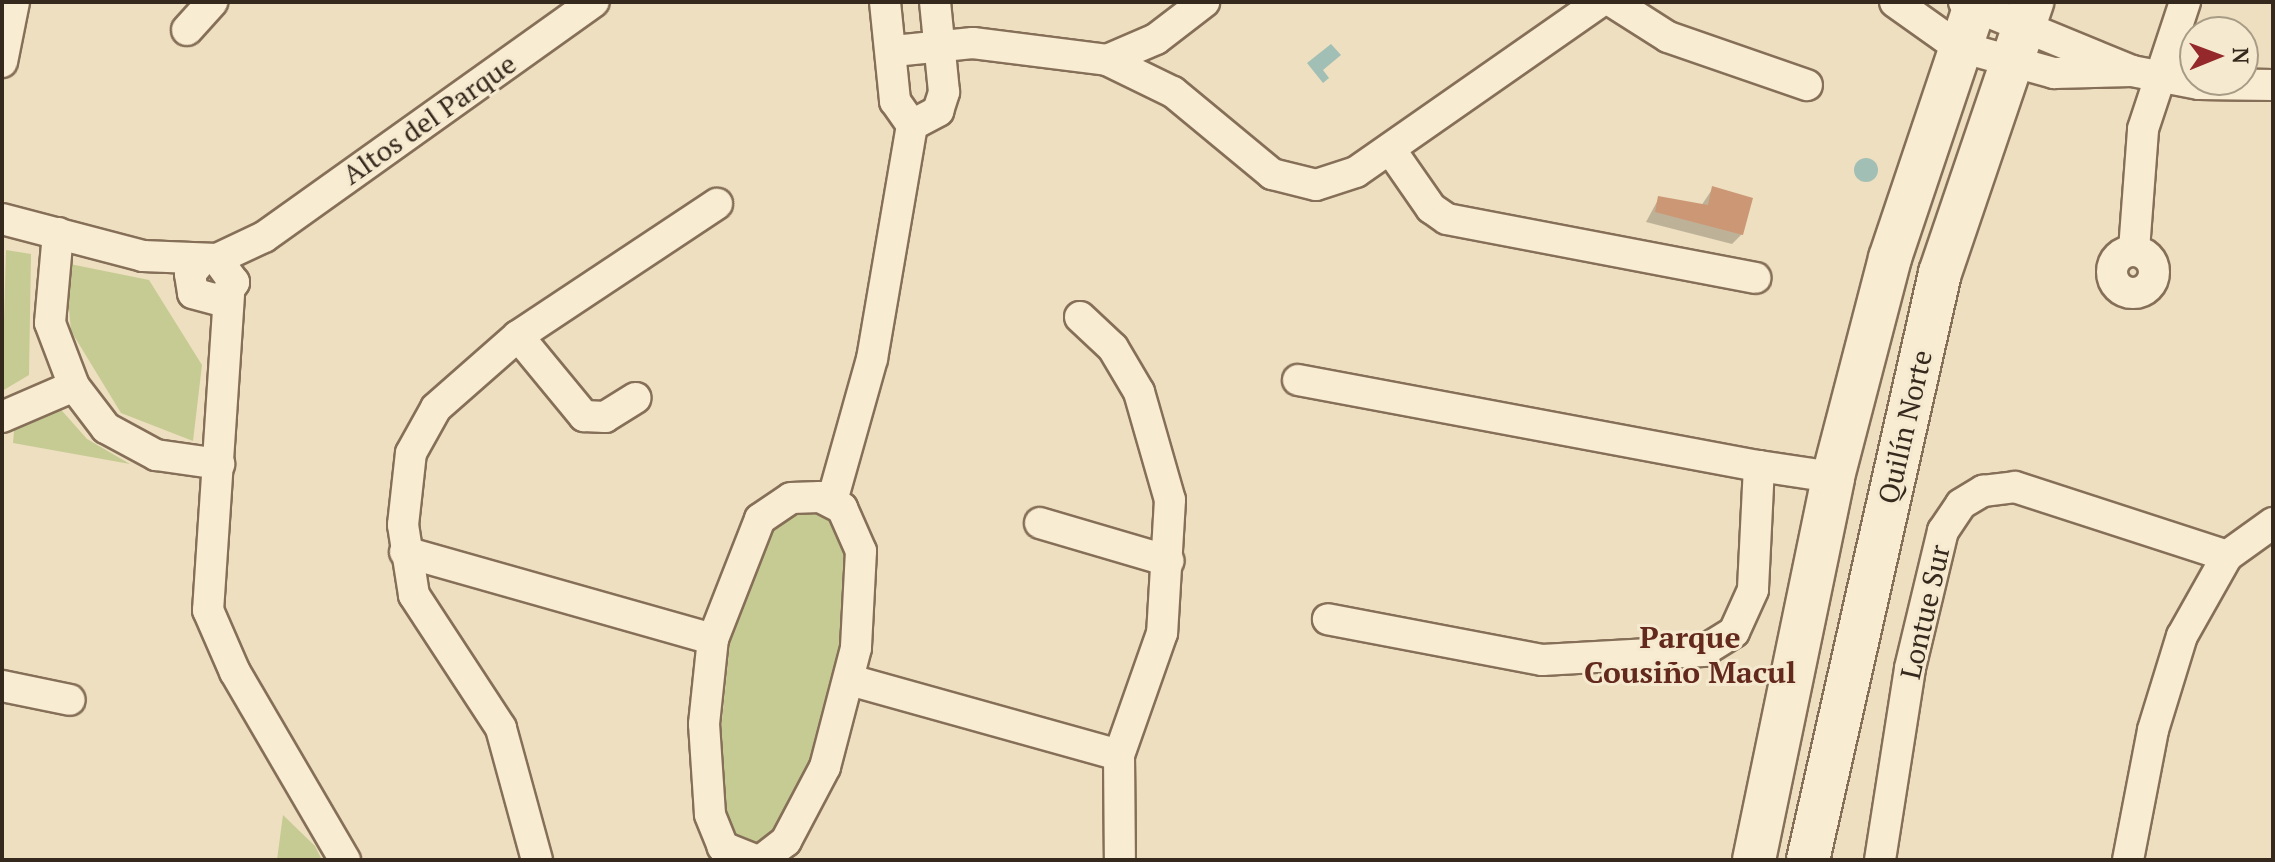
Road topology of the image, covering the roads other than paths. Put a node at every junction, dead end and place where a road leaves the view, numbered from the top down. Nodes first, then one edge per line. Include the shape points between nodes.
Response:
1 (14, 2) edge
2 (212, 2) edge
3 (594, 2) edge
4 (885, 2) edge
5 (935, 2) edge
6 (1204, 2) edge
7 (1600, 2) edge
8 (1613, 2) edge
9 (1895, 2) edge
10 (2185, 2) edge
11 (1971, 3) edge
12 (1174, 23) junction
13 (187, 30) dead end
14 (2021, 30) edge
15 (941, 44) junction
16 (1957, 46) junction
17 (894, 51) junction
18 (1107, 60) junction
19 (2, 62) edge
20 (2132, 71) junction
21 (2162, 75) junction
22 (1807, 85) dead end
23 (2273, 85) edge
24 (1173, 92) junction
25 (912, 125) junction
26 (1390, 149) junction
27 (717, 204) dead end
28 (2, 219) edge
29 (58, 233) junction
30 (2134, 250) dead end
31 (1755, 278) dead end
32 (212, 280) junction
33 (1080, 317) dead end
34 (518, 336) junction
35 (1298, 380) dead end
36 (74, 386) junction
37 (635, 398) dead end
38 (2, 417) edge
39 (219, 464) junction
40 (1759, 466) junction
41 (1833, 477) junction
42 (832, 501) junction
43 (1040, 523) dead end
44 (2273, 523) edge
45 (405, 552) junction
46 (2227, 556) junction
47 (1169, 561) junction
48 (1328, 619) dead end
49 (713, 639) junction
50 (850, 680) junction
51 (2, 686) edge
52 (70, 700) dead end
53 (1119, 755) junction
54 (345, 860) edge
55 (537, 860) edge
56 (755, 860) edge
57 (762, 860) edge
58 (1120, 860) edge
59 (1754, 860) edge
60 (1808, 860) edge
61 (1880, 860) edge
62 (2128, 860) edge

1 - 19 street
2 - 13 street
3 - 32 street, Altos del Parque via 264,237
4 - 17 street
5 - 15 street
6 - 12 street
7 - 26 street
8 - 22 street via 1668,37
9 - 16 street
10 - 21 street
11 - 14 street
11 - 16 street, Quilín Norte
12 - 18 street
12 - 24 street via 1160,61
14 - 16 street
14 - 20 street
14 - 20 street via 2068,76
14 - 60 street, Quilín Norte via 1940,273
15 - 17 street
15 - 18 street
15 - 25 street via 942,102 931,118
16 - 41 street, Quilín Norte via 1909,184
17 - 25 street via 895,101
18 - 24 street
20 - 21 street
21 - 23 street via 2199,84
21 - 30 street via 2143,129
24 - 26 street via 1292,182 1339,180
25 - 42 street via 872,359
26 - 31 street via 1431,208 1447,219
27 - 34 street
28 - 29 street
29 - 32 street
29 - 36 street via 50,323
32 - 39 street via 224,350
33 - 47 street via 1119,357 1150,418 1170,500
34 - 37 street via 584,416 605,417
34 - 45 street via 450,393 421,430 404,490
35 - 40 street
36 - 38 street
36 - 39 street via 106,428 156,455
39 - 54 street via 208,610 250,699
40 - 41 street
40 - 48 street via 1753,590 1734,632 1703,651 1542,660
41 - 59 street, Quilín Norte
42 - 49 street via 791,498 760,519
42 - 50 street via 850,520 861,551
43 - 47 street
44 - 46 street
45 - 49 street
45 - 55 street via 422,611 501,728
46 - 61 street, Lontue Sur via 2015,487 1983,491 1961,504 1943,531 1910,668
46 - 62 street via 2182,636 2153,730
47 - 53 street via 1155,660
49 - 56 street via 704,724 710,814 723,847
50 - 53 street
50 - 57 street via 802,816 778,851
51 - 52 street
53 - 58 street

